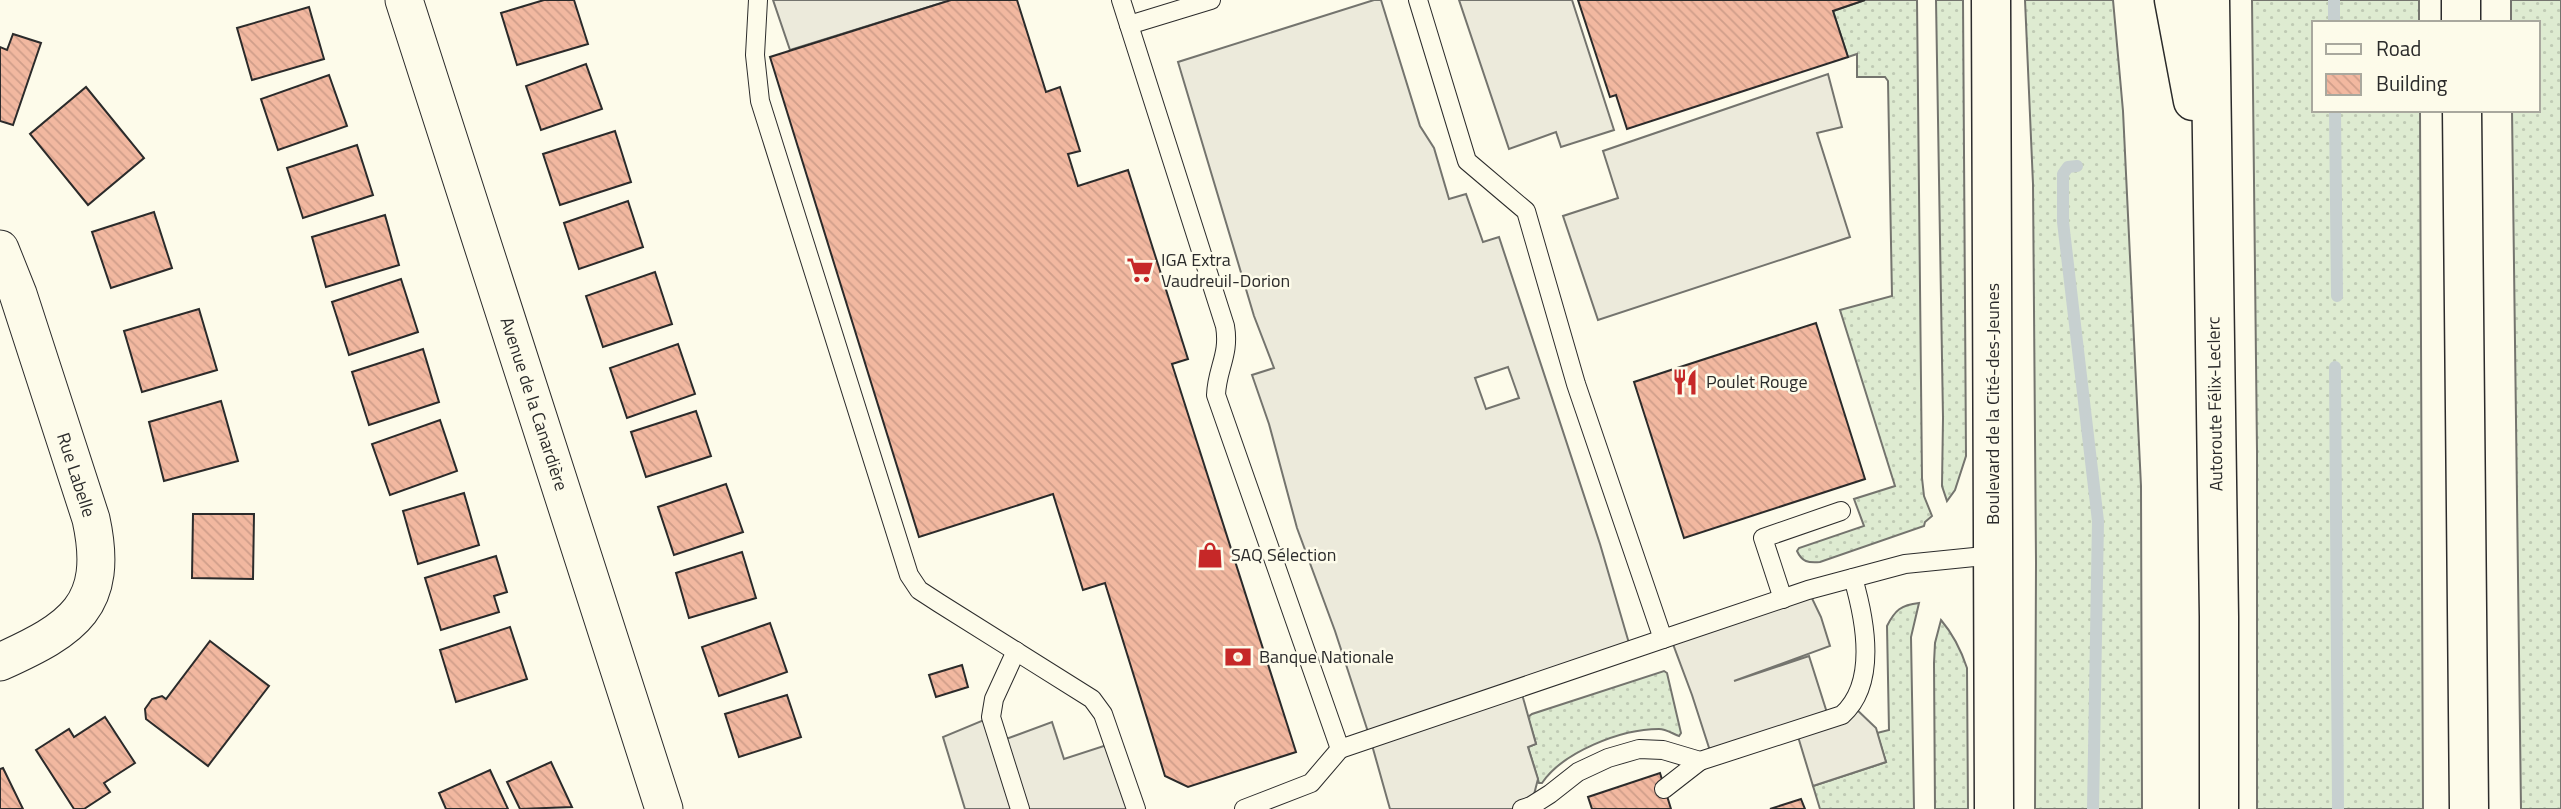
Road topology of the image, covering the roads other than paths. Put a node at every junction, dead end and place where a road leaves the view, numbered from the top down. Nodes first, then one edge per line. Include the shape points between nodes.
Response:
1 (404, 0) edge
2 (758, 0) edge
3 (1121, 0) edge
4 (1211, 0) edge
5 (1418, 0) edge
6 (1991, 0) edge
7 (2174, 0) edge
8 (2210, 0) edge
9 (2461, 0) edge
10 (2461, 21) edge
11 (1129, 25) junction
12 (2462, 112) edge
13 (2212, 203) junction
14 (0, 249) edge
15 (1841, 511) dead end
16 (1994, 555) junction
17 (1853, 578) junction
18 (1783, 599) junction
19 (1662, 639) junction
20 (1016, 652) junction
21 (0, 662) edge
22 (1340, 749) junction
23 (1700, 761) junction
24 (1664, 789) dead end
25 (1532, 808) edge
26 (664, 809) edge
27 (1020, 809) edge
28 (1136, 809) edge
29 (1244, 809) edge
30 (1994, 809) edge
31 (2219, 809) edge
32 (2469, 809) edge

1 - 26 street, Avenue de la Canardière
2 - 20 lane via 755,55 760,100 909,575 919,590
3 - 11 lane
4 - 11 lane
5 - 19 lane via 1468,160 1526,211 1576,384
6 - 16 main road, Boulevard de la Cité-des-Jeunes
7 - 13 main road
8 - 13 main road, Autoroute Félix-Leclerc
9 - 10 main road
11 - 22 lane via 1225,326 1227,341 1216,395
12 - 32 main road
13 - 31 main road, Autoroute Félix-Leclerc
14 - 21 street, Rue Labelle via 91,519 97,570 85,605 72,621
15 - 18 lane via 1763,538
16 - 17 lane via 1905,564
16 - 30 main road, Boulevard de la Cité-des-Jeunes
17 - 18 lane
17 - 23 lane via 1865,631 1861,692 1853,706 1842,715
18 - 19 lane
19 - 22 lane
20 - 27 lane via 994,699 991,717
20 - 28 lane via 1081,691 1097,706
22 - 29 lane via 1311,783
23 - 24 lane
23 - 25 lane via 1663,750 1639,749 1578,772

